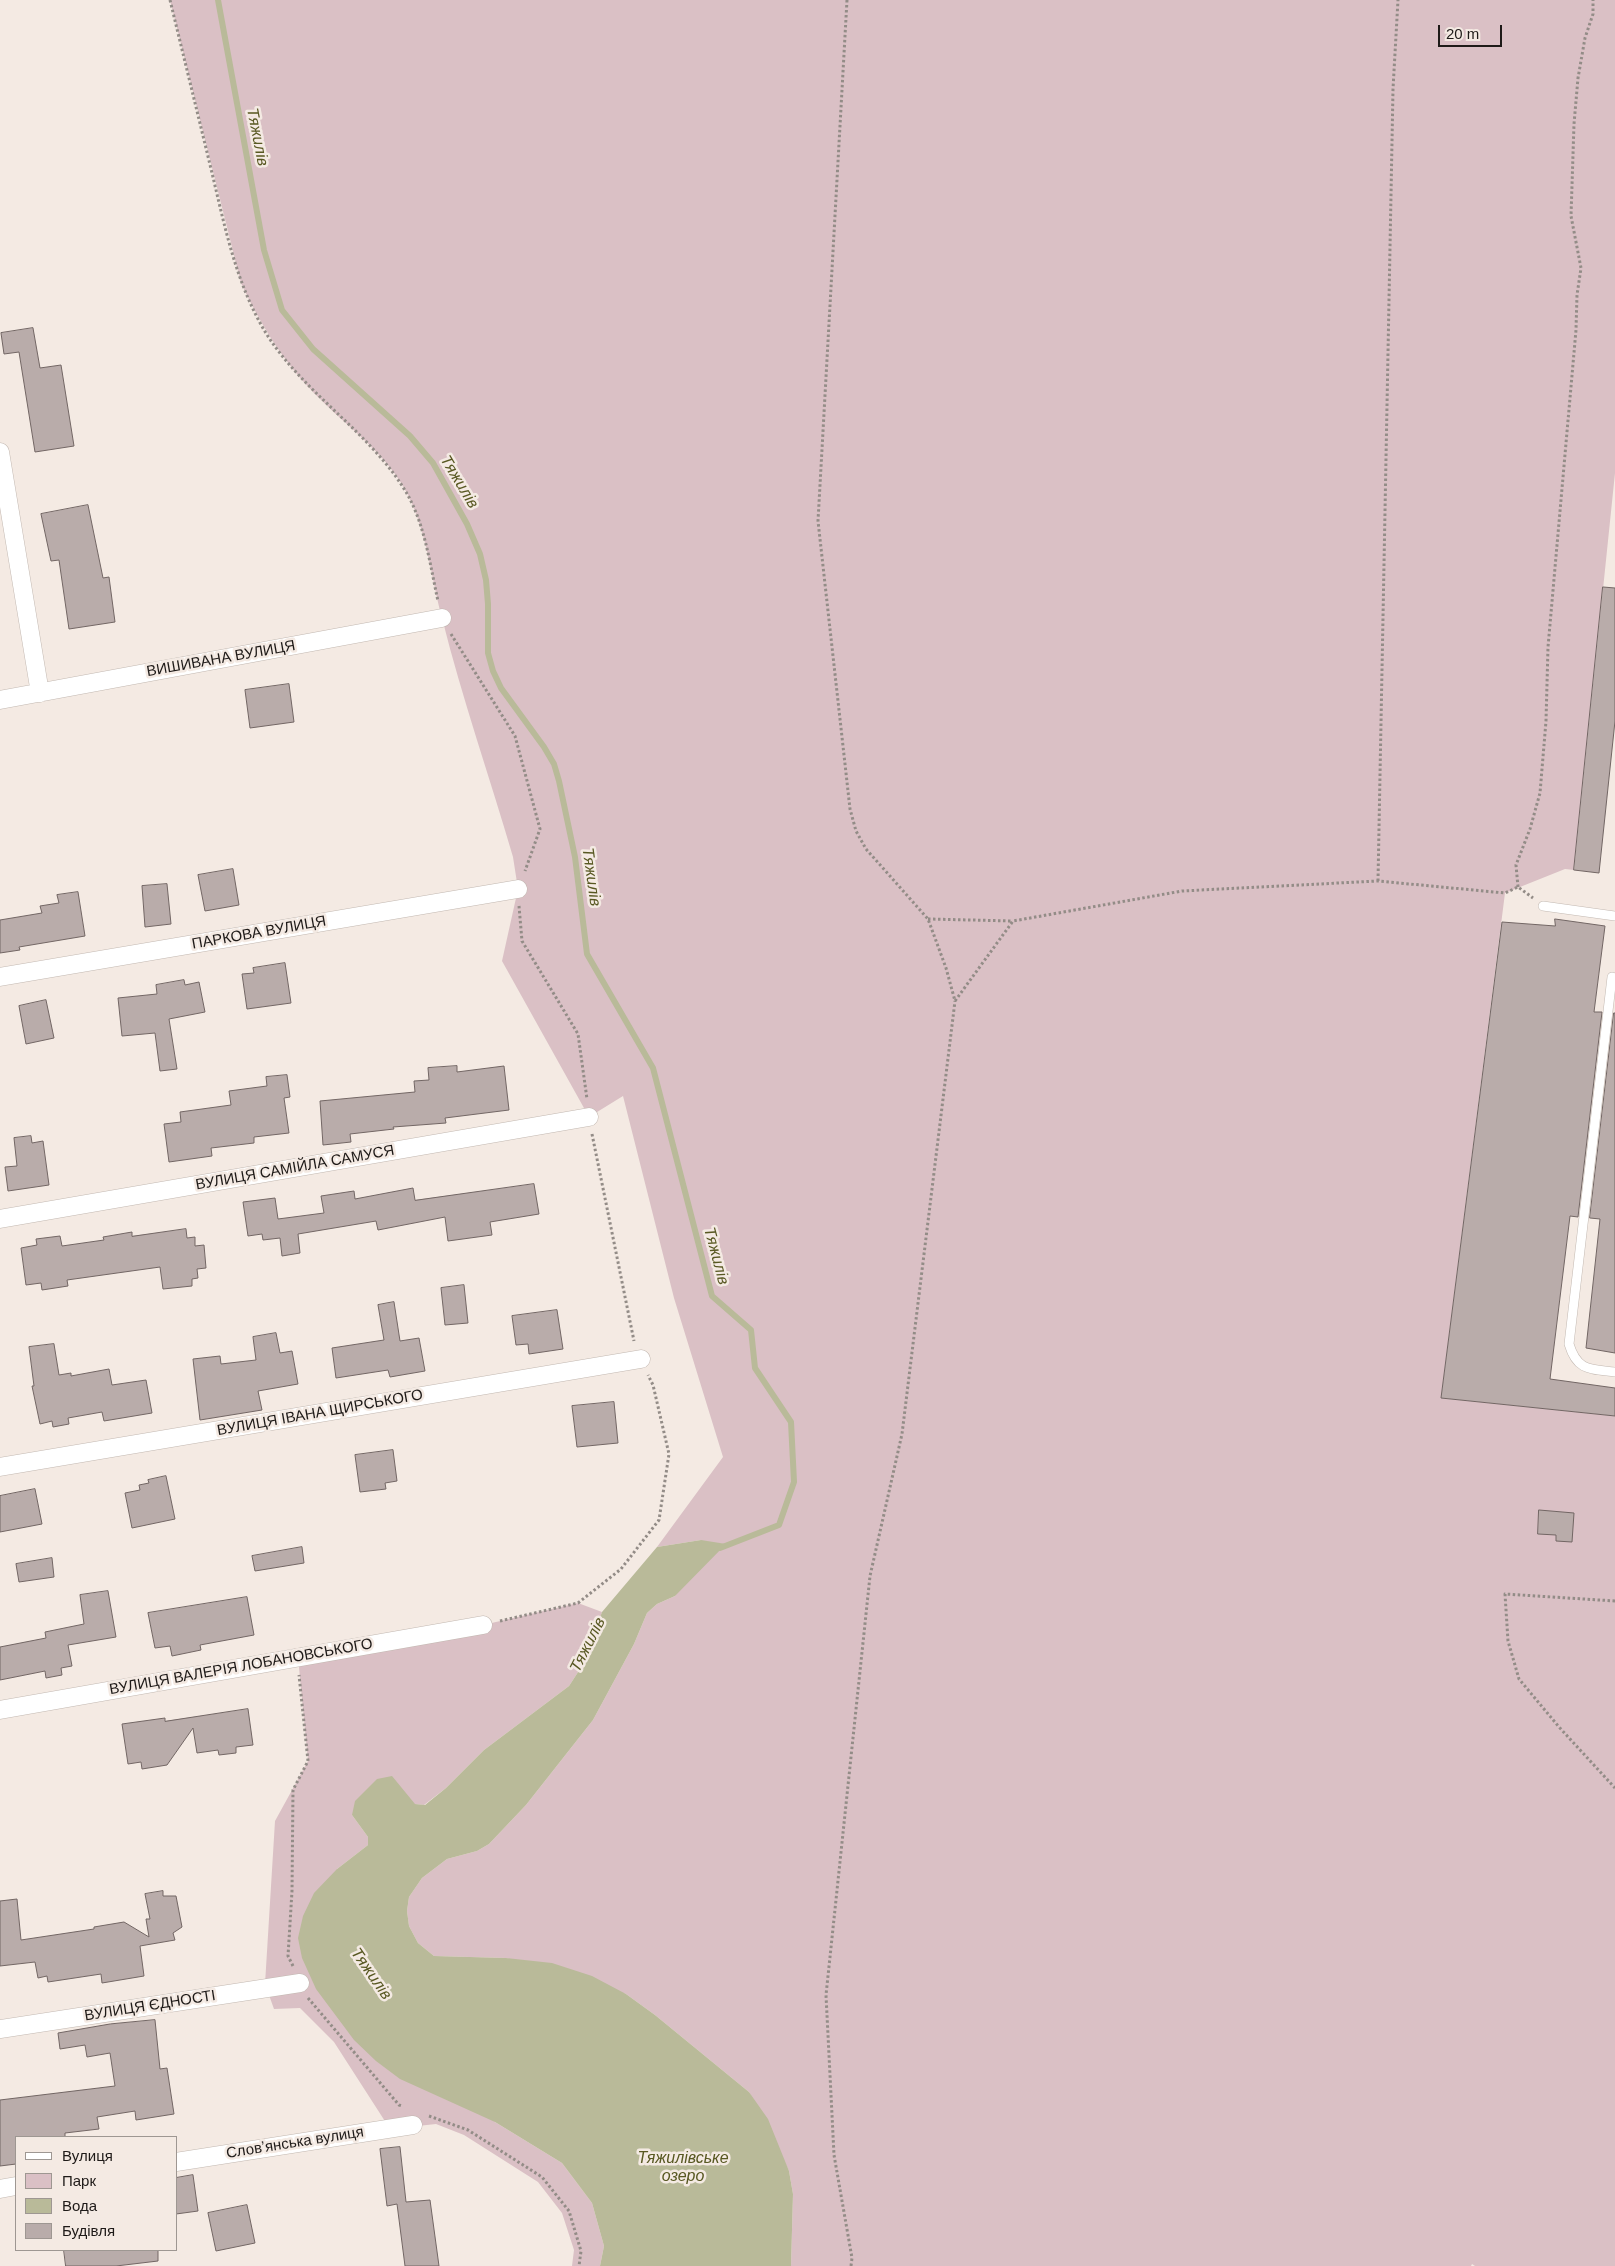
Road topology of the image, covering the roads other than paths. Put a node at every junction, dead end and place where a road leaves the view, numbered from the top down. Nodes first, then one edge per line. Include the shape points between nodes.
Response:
1 (0, 452) edge
2 (442, 618) road end
3 (40, 693) junction
4 (0, 700) edge
5 (518, 889) road end
6 (1543, 906) road end
7 (1615, 916) edge
8 (0, 977) edge
9 (1615, 978) edge
10 (589, 1117) road end
11 (0, 1219) edge
12 (641, 1359) road end
13 (1615, 1372) edge
14 (0, 1467) edge
15 (483, 1625) road end
16 (0, 1710) edge
17 (300, 1983) road end
18 (0, 2028) edge
19 (419, 2120) road end
20 (178, 2162) edge
21 (15, 2186) edge
22 (0, 2189) edge

1 - 3 street
2 - 3 street, ВИШИВАНА ВУЛИЦЯ
3 - 4 street, ВИШИВАНА ВУЛИЦЯ
5 - 8 street, ПАРКОВА ВУЛИЦЯ
6 - 7 lane
9 - 13 lane via 1612,977 1569,1344 1573,1358 1585,1368
10 - 11 street, ВУЛИЦЯ САМІЙЛА САМУСЯ
12 - 14 street, ВУЛИЦЯ ІВАНА ЩИРСЬКОГО
15 - 16 street, ВУЛИЦЯ ВАЛЕРІЯ ЛОБАНОВСЬКОГО
17 - 18 street, ВУЛИЦЯ ЄДНОСТІ
19 - 20 street, Словʼянська вулиця
21 - 22 street

